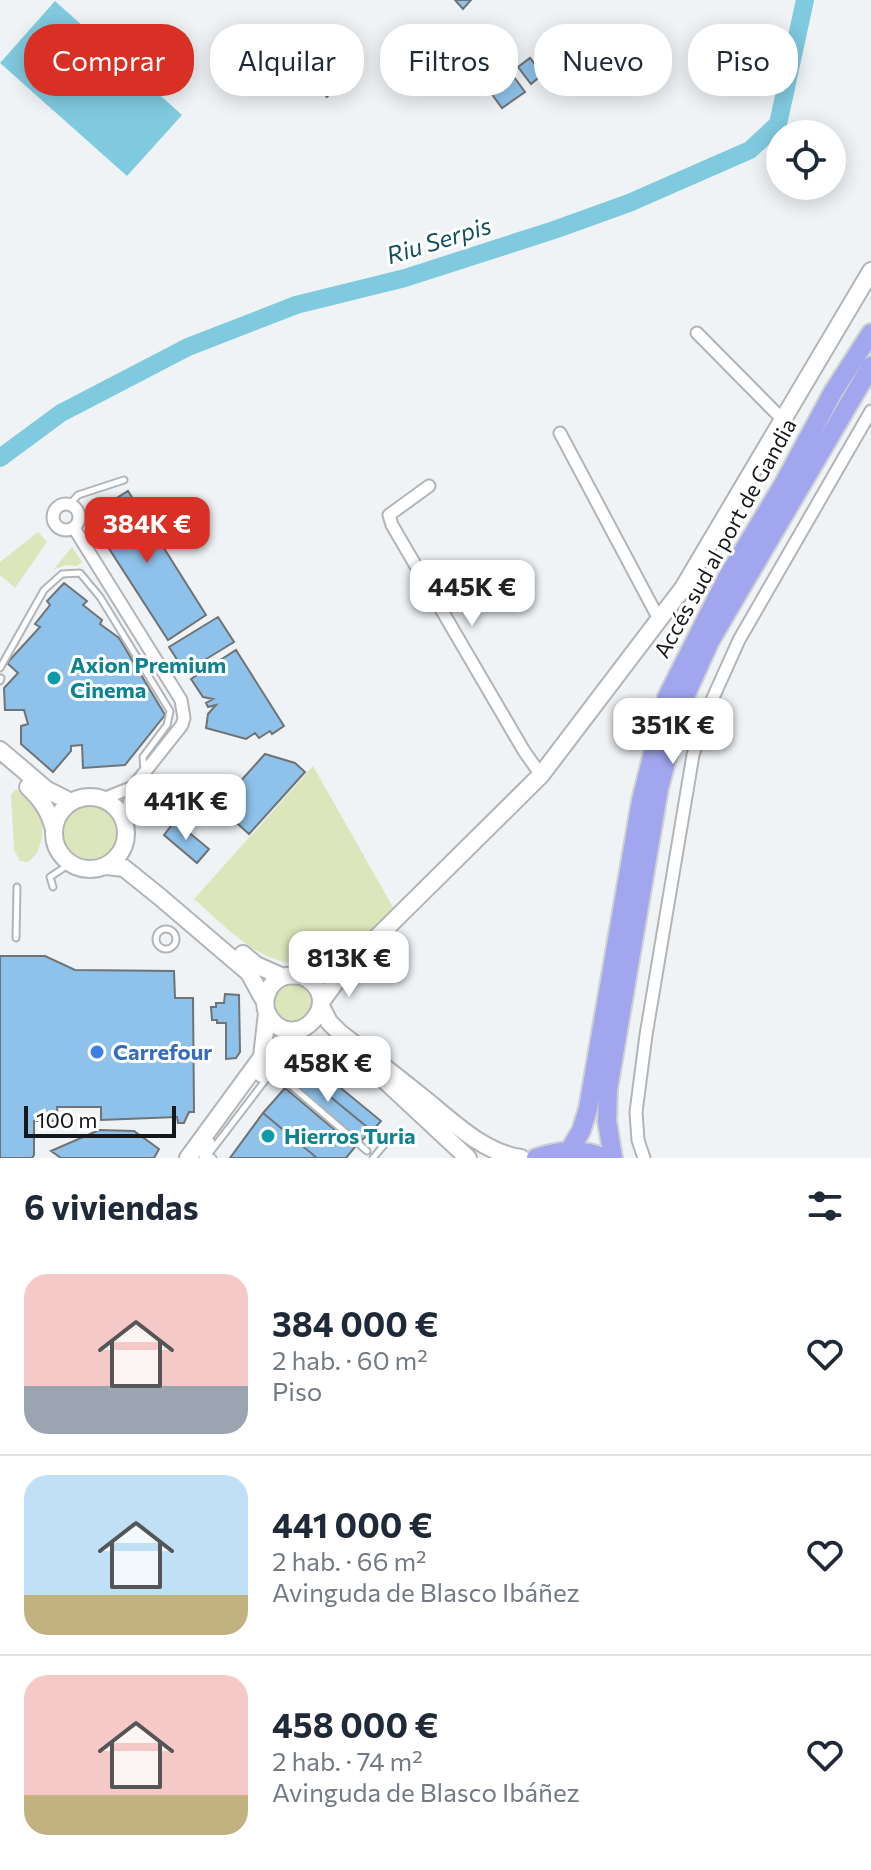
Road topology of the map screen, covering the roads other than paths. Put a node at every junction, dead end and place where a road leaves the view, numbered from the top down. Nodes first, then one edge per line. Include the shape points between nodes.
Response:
1 (871, 271) edge
2 (697, 333) dead end
3 (871, 333) edge
4 (871, 366) edge
5 (871, 411) edge
6 (783, 420) junction
7 (560, 433) dead end
8 (124, 480) dead end
9 (429, 486) dead end
10 (70, 504) junction
11 (74, 528) junction
12 (660, 621) junction
13 (0, 668) edge
14 (0, 750) edge
15 (0, 762) edge
16 (144, 773) junction
17 (541, 775) junction
18 (133, 787) junction
19 (103, 799) junction
20 (71, 802) junction
21 (125, 821) junction
22 (54, 829) junction
23 (126, 842) junction
24 (71, 863) junction
25 (106, 866) junction
26 (17, 887) dead end
27 (53, 887) dead end
28 (181, 915) junction
29 (170, 929) junction
30 (16, 938) dead end
31 (345, 969) junction
32 (302, 976) junction
33 (283, 977) junction
34 (321, 1004) junction
35 (266, 1008) junction
36 (299, 1030) junction
37 (278, 1053) junction
38 (273, 1070) junction
39 (384, 1145) dead end
40 (367, 1151) dead end
41 (569, 1151) junction
42 (207, 1154) edge
43 (188, 1158) edge
44 (373, 1158) edge
45 (468, 1158) edge
46 (521, 1158) edge
47 (536, 1158) edge
48 (605, 1158) edge
49 (613, 1158) edge
50 (644, 1158) edge

1 - 6 main road
2 - 6 street
3 - 41 highway, Accés sud al port de Gandia via 727,578 667,697 643,789 588,1109
4 - 49 highway, Accés sud al port de Gandia via 710,641 675,723 608,1089
5 - 50 street via 739,640 693,755 636,1112
6 - 12 main road
7 - 12 street
8 - 10 lane via 78,495
9 - 17 street via 389,515 392,525
10 - 11 street via 79,513
10 - 11 street via 58,507 53,518 60,529
11 - 16 street via 90,566 181,700 182,725
12 - 17 main road
13 - 16 lane via 44,590 62,574 80,573 170,711 167,725 143,757
14 - 20 main road via 47,790
15 - 22 main road via 42,799
16 - 18 street
17 - 31 main road
18 - 19 street
18 - 21 street
19 - 20 main road via 92,796
19 - 21 main road
20 - 22 main road
21 - 23 main road
22 - 24 main road via 57,846
23 - 25 main road
23 - 33 main road via 141,868 256,965
24 - 25 main road via 94,869
24 - 27 lane via 50,877
25 - 28 main road via 135,875
26 - 30 lane
28 - 29 lane
28 - 35 main road via 249,973
29 - 29 lane via 157,933 162,948 176,942
31 - 32 main road
31 - 34 main road
32 - 33 main road
32 - 34 main road via 315,985
33 - 35 main road via 270,987
34 - 36 main road via 315,1020
34 - 46 main road via 339,1032 464,1130 491,1149
35 - 36 main road via 279,1026
35 - 43 main road via 262,1057
36 - 37 main road
36 - 45 main road via 335,1039
37 - 38 lane
37 - 42 main road
38 - 40 lane
38 - 42 lane
39 - 44 lane
41 - 47 highway
41 - 48 highway

